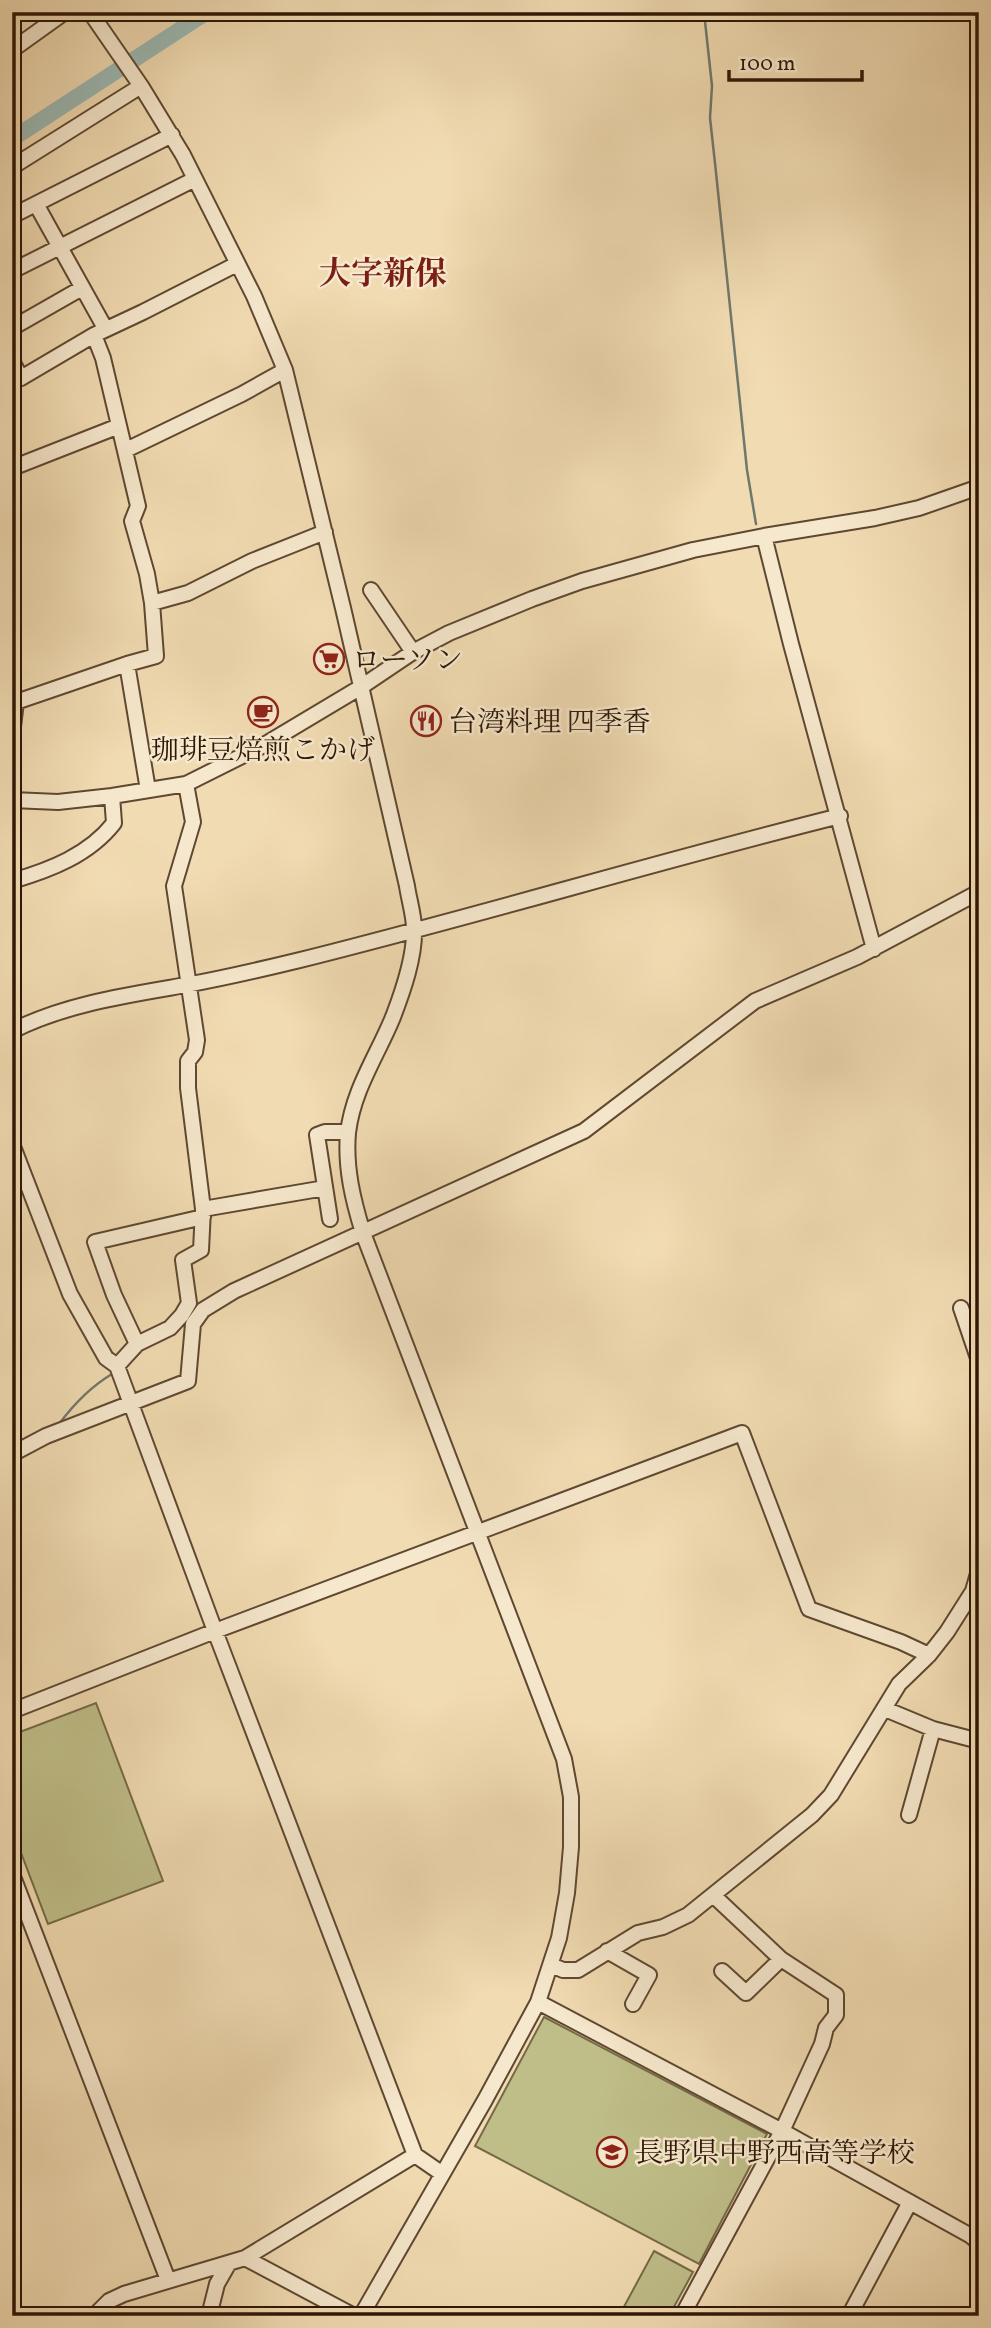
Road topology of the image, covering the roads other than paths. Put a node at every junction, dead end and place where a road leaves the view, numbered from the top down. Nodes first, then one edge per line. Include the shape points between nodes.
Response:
1 (65, 12) edge
2 (90, 12) edge
3 (12, 50) edge
4 (141, 86) junction
5 (172, 135) junction
6 (12, 167) edge
7 (195, 179) junction
8 (36, 204) junction
9 (12, 216) edge
10 (59, 247) junction
11 (237, 264) junction
12 (12, 271) edge
13 (82, 288) junction
14 (12, 328) edge
15 (100, 332) junction
16 (12, 361) edge
17 (285, 370) junction
18 (119, 426) junction
19 (126, 450) junction
20 (12, 468) edge
21 (979, 487) edge
22 (325, 532) junction
23 (764, 536) junction
24 (371, 590) dead end
25 (152, 603) junction
26 (413, 652) junction
27 (127, 664) junction
28 (361, 687) junction
29 (14, 699) edge
30 (12, 735) edge
31 (186, 783) junction
32 (148, 790) junction
33 (113, 796) junction
34 (12, 800) edge
35 (840, 816) junction
36 (12, 881) edge
37 (979, 892) edge
38 (414, 929) junction
39 (874, 949) junction
40 (188, 985) junction
41 (12, 1031) edge
42 (348, 1132) junction
43 (12, 1144) edge
44 (325, 1188) junction
45 (203, 1213) junction
46 (330, 1219) dead end
47 (363, 1233) junction
48 (961, 1308) dead end
49 (137, 1345) junction
50 (979, 1361) edge
51 (117, 1366) junction
52 (130, 1403) junction
53 (12, 1454) edge
54 (477, 1532) junction
55 (979, 1570) edge
56 (215, 1631) junction
57 (929, 1655) junction
58 (885, 1709) junction
59 (12, 1711) edge
60 (933, 1729) junction
61 (979, 1741) edge
62 (909, 1815) dead end
63 (12, 1874) edge
64 (714, 1896) junction
65 (607, 1951) junction
66 (781, 1959) junction
67 (551, 1965) junction
68 (722, 1971) dead end
69 (538, 2002) junction
70 (633, 2004) dead end
71 (782, 2131) junction
72 (415, 2155) junction
73 (441, 2173) junction
74 (910, 2202) junction
75 (979, 2243) edge
76 (245, 2258) junction
77 (229, 2263) junction
78 (168, 2280) junction
79 (94, 2316) edge
80 (208, 2316) edge
81 (354, 2316) edge
82 (361, 2316) edge
83 (682, 2316) edge
84 (849, 2316) edge

1 - 3 street
2 - 4 street
4 - 5 street
4 - 6 street
5 - 7 street
5 - 8 street
7 - 10 street
7 - 11 street
8 - 9 street
8 - 10 street
10 - 12 street
10 - 13 street
11 - 15 street
11 - 17 street
13 - 14 street
13 - 15 street
15 - 16 street via 21,378
15 - 18 street
17 - 19 street
17 - 22 street
18 - 19 street
18 - 20 street
19 - 25 street via 138,506 132,521
21 - 23 street via 919,509
22 - 25 street via 188,593
22 - 28 street
23 - 26 street via 582,581 485,617
23 - 35 street
24 - 26 street
25 - 27 street via 156,656
26 - 28 street
27 - 29 street
27 - 32 street
28 - 31 street via 264,745
28 - 38 street
29 - 30 street
31 - 32 street
31 - 40 street via 193,822 174,886
32 - 33 street
33 - 34 street via 58,802
33 - 36 street via 114,823 106,832 71,859
35 - 38 street
35 - 39 street
37 - 39 street
38 - 40 street
38 - 42 street via 410,965 358,1092
39 - 47 street via 755,1001 584,1131
40 - 41 street via 75,1009
40 - 45 street via 197,1040 188,1061 188,1088
42 - 44 street via 317,1135
42 - 47 street via 348,1171
43 - 51 street via 70,1294 106,1358
44 - 45 street
44 - 46 street
45 - 49 street via 201,1250 183,1260 189,1303 170,1328
45 - 49 street via 95,1242
47 - 52 street via 234,1291 203,1310 193,1324 188,1381
47 - 54 street
48 - 50 street
49 - 51 street
51 - 52 street
52 - 53 street
52 - 56 street
54 - 56 street
54 - 57 street via 742,1433 809,1609
54 - 67 street via 564,1759 571,1797 567,1893
55 - 57 street via 973,1591
56 - 59 street
56 - 72 street
57 - 58 street via 899,1684
58 - 60 street
58 - 64 street via 831,1796
60 - 61 street
60 - 62 street
63 - 78 street
64 - 65 street via 688,1915 638,1933
64 - 66 street
65 - 67 street via 578,1970
65 - 70 street via 652,1969
66 - 68 street via 746,1993
66 - 71 street via 836,1995 836,2015 826,2028
67 - 69 street
69 - 71 street
69 - 73 street
71 - 74 street
71 - 83 street
72 - 73 street
72 - 76 street
73 - 82 street
74 - 75 street
74 - 84 street
76 - 77 street
76 - 81 street
77 - 78 street
77 - 80 street
78 - 79 street via 116,2297

